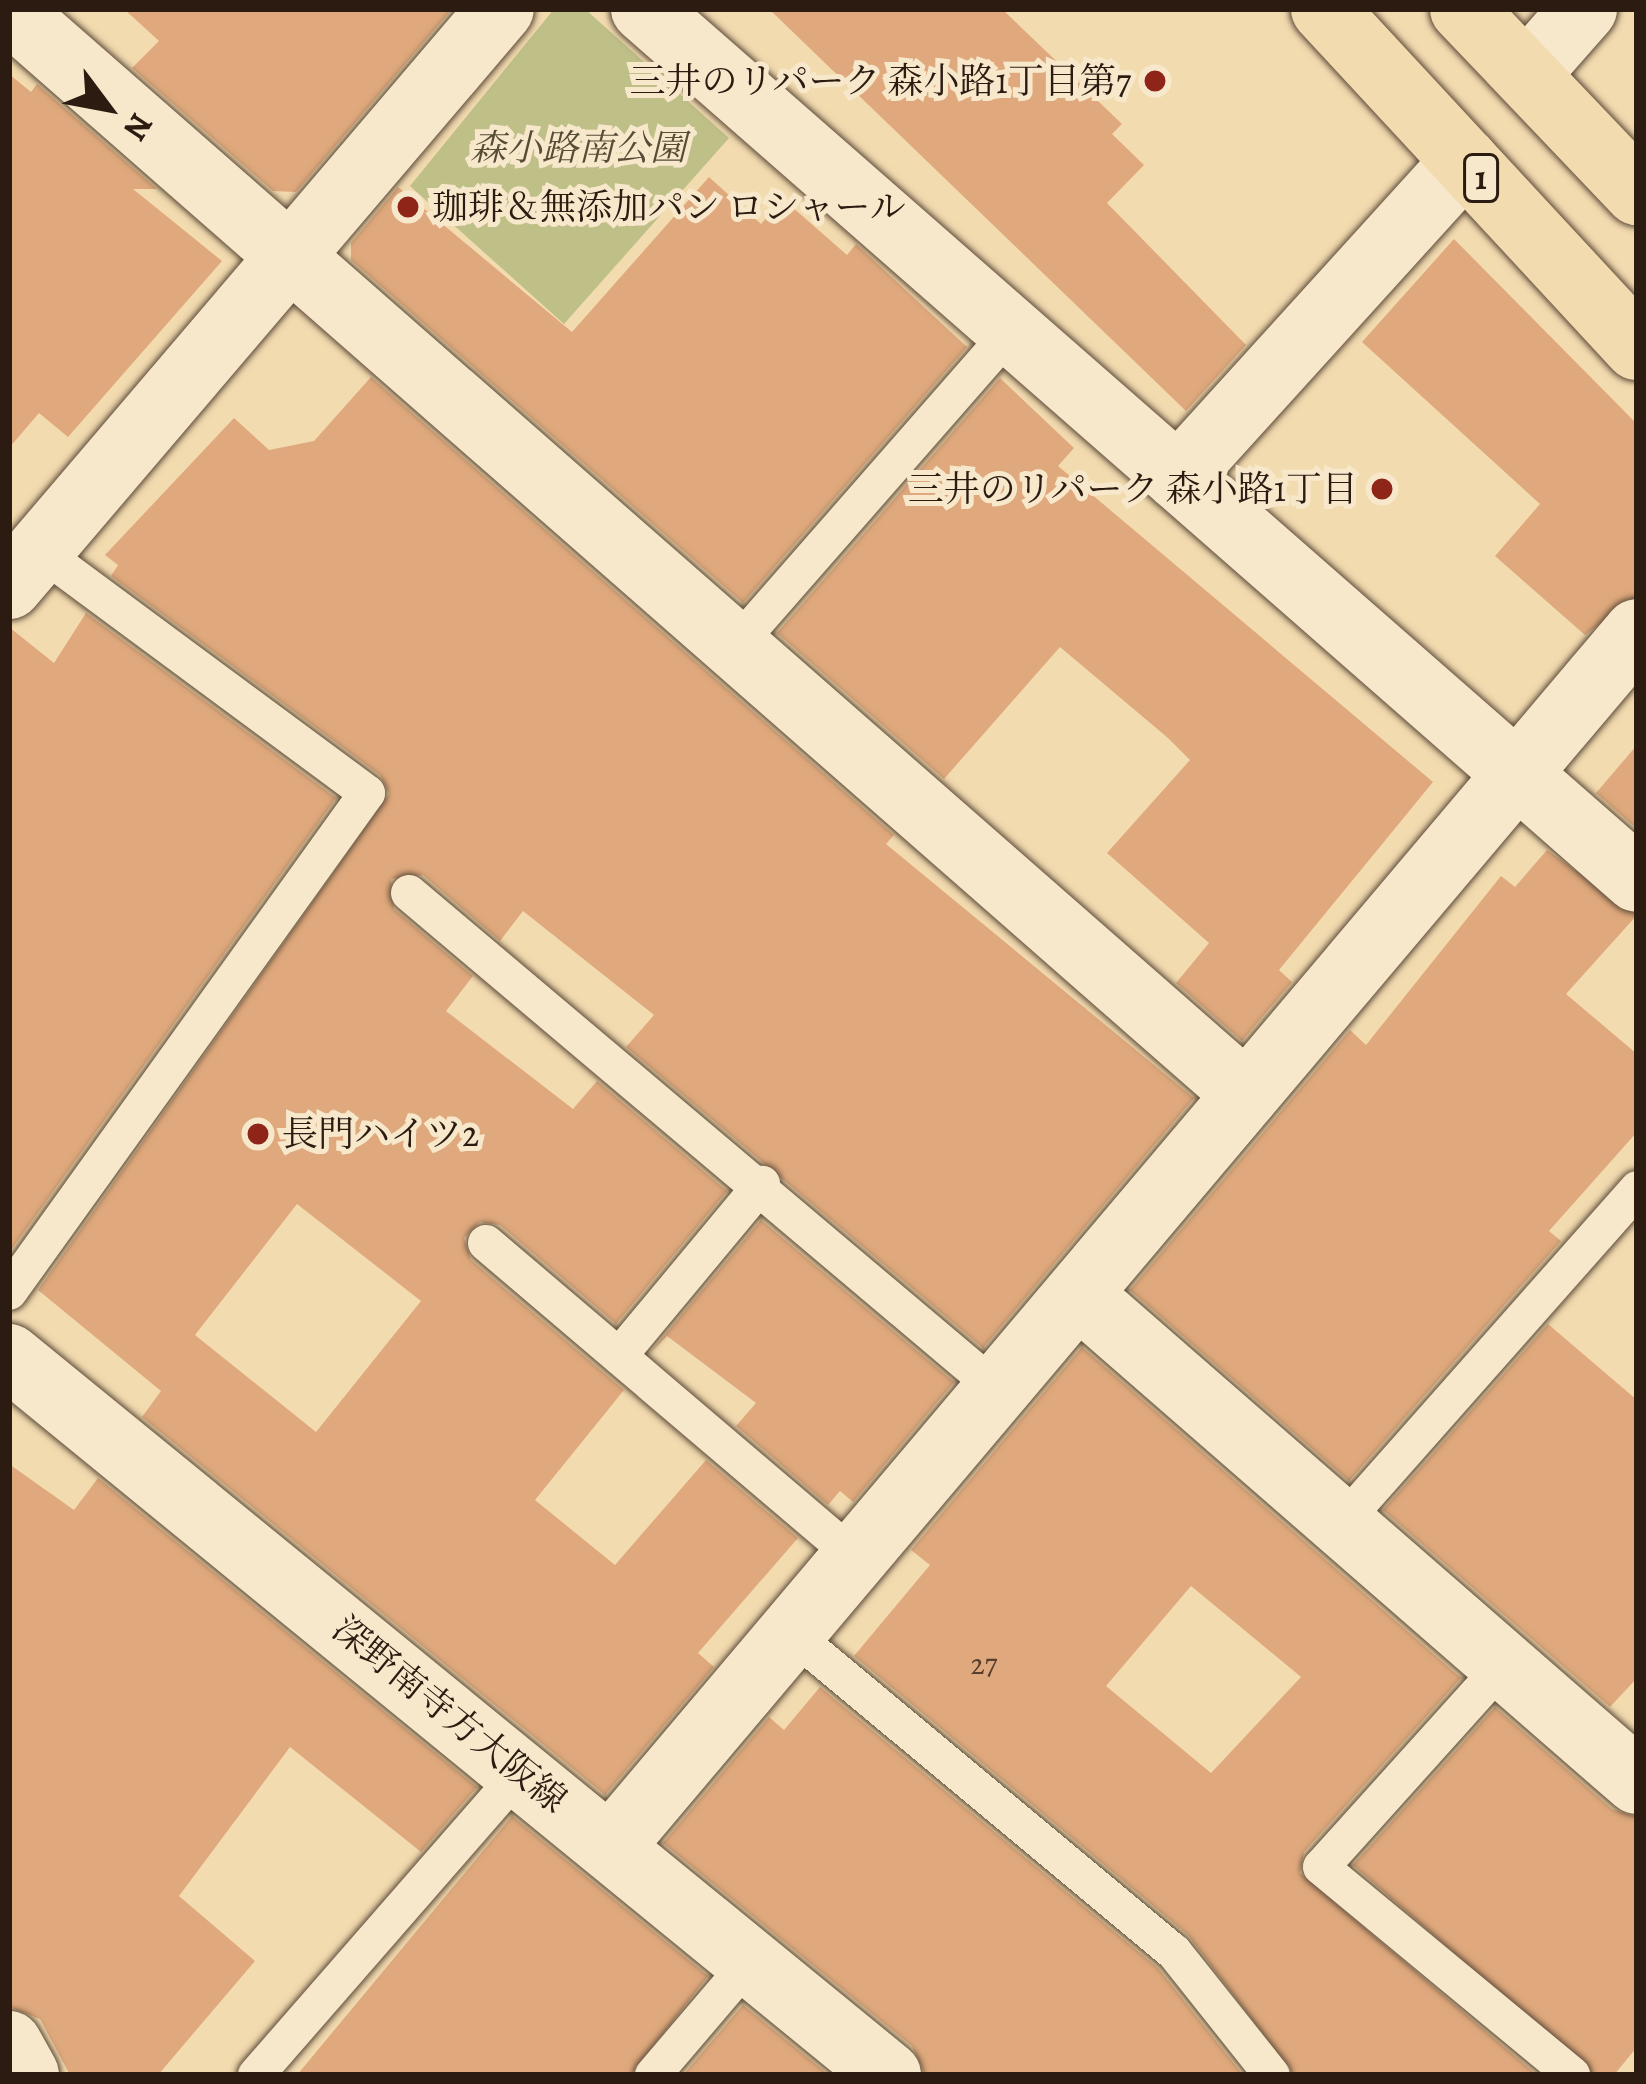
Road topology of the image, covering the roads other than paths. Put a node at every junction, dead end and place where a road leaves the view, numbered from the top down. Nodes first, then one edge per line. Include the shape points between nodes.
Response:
1 (500, 9) edge
2 (644, 9) edge
3 (1324, 9) edge
4 (1463, 9) edge
5 (1584, 9) edge
6 (9, 10) edge
7 (1526, 75) junction
8 (1466, 161) junction
9 (1637, 192) edge
10 (293, 256) junction
11 (1011, 331) junction
12 (1637, 347) edge
13 (1178, 478) junction
14 (24, 569) edge
15 (737, 644) junction
16 (1630, 654) edge
17 (1516, 773) junction
18 (1637, 879) edge
19 (409, 893) dead end
20 (1246, 1094) junction
21 (762, 1184) junction
22 (1637, 1189) edge
23 (485, 1243) dead end
24 (9, 1292) edge
25 (1078, 1295) junction
26 (619, 1356) junction
27 (9, 1357) edge
28 (998, 1390) junction
29 (1342, 1522) junction
30 (857, 1559) junction
31 (792, 1634) junction
32 (1504, 1664) junction
33 (520, 1772) junction
34 (1637, 1781) edge
35 (612, 1845) junction
36 (751, 1960) junction
37 (9, 2044) edge
38 (26, 2075) edge
39 (256, 2075) edge
40 (653, 2075) edge
41 (888, 2075) edge
42 (1272, 2075) edge
43 (1572, 2075) edge

1 - 10 street
2 - 11 street
3 - 8 highway, 1
4 - 7 highway
5 - 7 street
6 - 10 street
7 - 9 highway
8 - 12 highway, 1
8 - 13 street
10 - 14 street
10 - 15 street
11 - 13 street
11 - 15 lane
13 - 17 street
14 - 24 lane via 367,793
15 - 20 street
16 - 17 street
17 - 18 street
17 - 20 street
19 - 21 lane
20 - 25 street
21 - 26 lane
21 - 28 lane
22 - 29 lane
23 - 26 lane
25 - 28 street
25 - 29 street
26 - 30 lane
27 - 33 street, 深野南寺方大阪線
28 - 30 street
29 - 32 street
30 - 31 street
31 - 35 street
31 - 42 lane via 1174,1952
32 - 34 street
32 - 43 lane via 1321,1868
33 - 35 street, 深野南寺方大阪線
33 - 39 lane
35 - 36 street, 深野南寺方大阪線
36 - 40 lane
36 - 41 street, 深野南寺方大阪線
37 - 38 street

